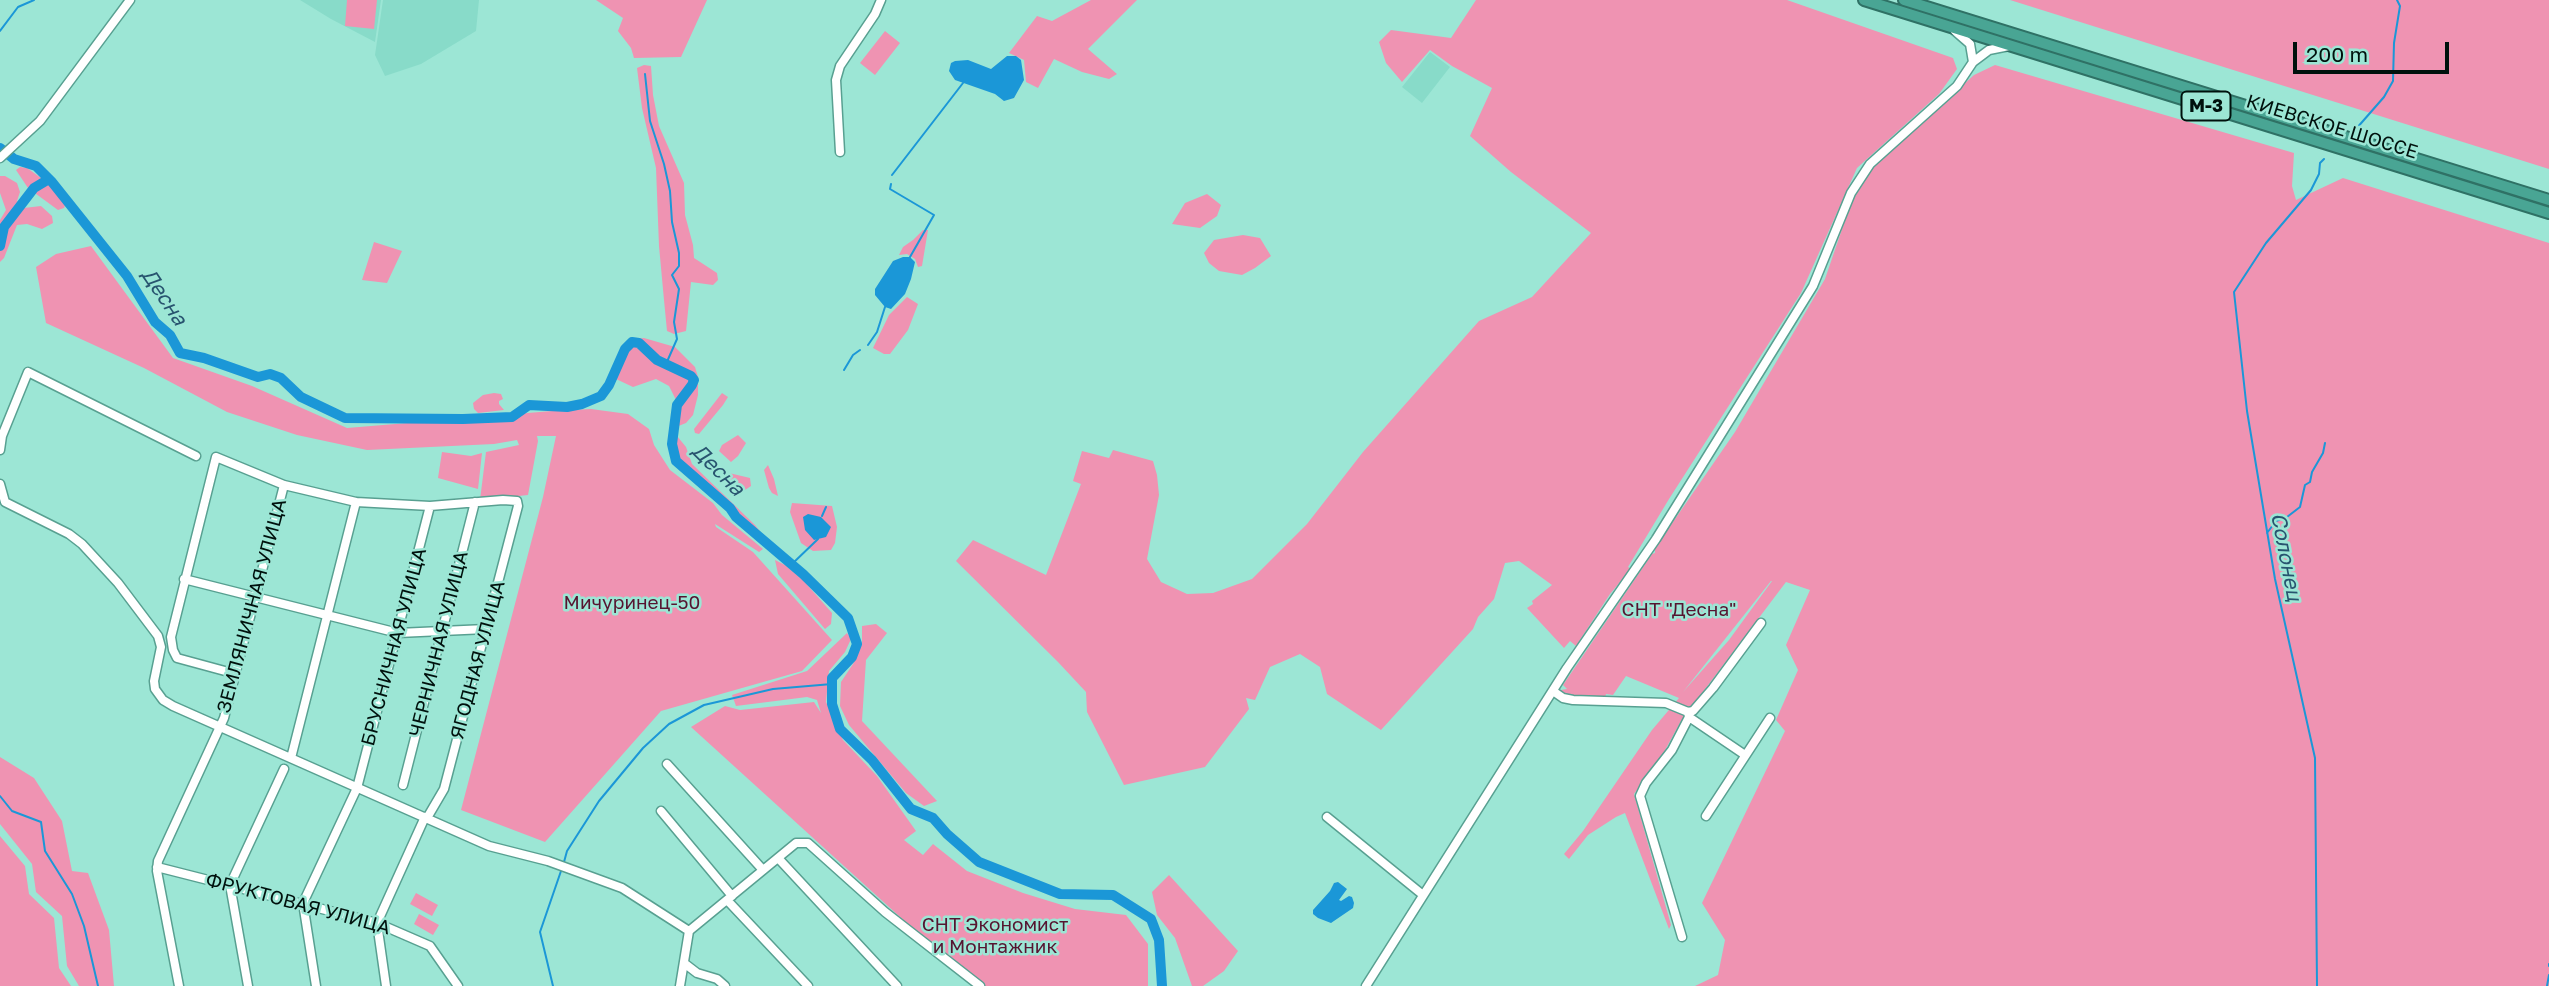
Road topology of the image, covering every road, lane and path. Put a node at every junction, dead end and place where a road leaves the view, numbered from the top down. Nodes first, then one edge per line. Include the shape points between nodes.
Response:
1 (130, 0) edge
2 (881, 0) edge
3 (1864, 0) edge
4 (1904, 0) edge
5 (1950, 27) junction
6 (2012, 46) junction
7 (1973, 62) junction
8 (840, 152) dead end
9 (0, 158) edge
10 (2549, 200) edge
11 (2549, 213) edge
12 (0, 450) edge
13 (196, 456) dead end
14 (0, 484) edge
15 (284, 485) junction
16 (356, 502) junction
17 (475, 502) junction
18 (430, 506) junction
19 (184, 579) junction
20 (255, 597) junction
21 (327, 615) junction
22 (1761, 623) dead end
23 (486, 629) junction
24 (441, 631) junction
25 (398, 633) junction
26 (236, 674) junction
27 (1553, 691) junction
28 (1688, 715) junction
29 (1770, 718) dead end
30 (220, 727) junction
31 (1745, 755) junction
32 (291, 758) junction
33 (667, 764) dead end
34 (284, 769) dead end
35 (403, 785) dead end
36 (357, 788) junction
37 (661, 811) dead end
38 (1706, 816) dead end
39 (1327, 817) dead end
40 (426, 818) junction
41 (778, 858) junction
42 (157, 867) junction
43 (763, 870) junction
44 (230, 885) junction
45 (1423, 895) junction
46 (729, 898) junction
47 (303, 904) junction
48 (377, 923) junction
49 (689, 931) junction
50 (1682, 937) dead end
51 (684, 963) junction
52 (179, 986) edge
53 (248, 986) edge
54 (316, 986) edge
55 (386, 986) edge
56 (458, 986) edge
57 (680, 986) edge
58 (725, 986) edge
59 (808, 986) edge
60 (897, 986) edge
61 (980, 986) edge
62 (1366, 986) edge

1 - 9 street via 40,121
2 - 8 street via 836,80
3 - 5 highway, КИЕВСКОЕ ШОССЕ / М-3
4 - 10 highway, КИЕВСКОЕ ШОССЕ / М-3
5 - 6 highway, КИЕВСКОЕ ШОССЕ / М-3
5 - 7 street via 1970,44
6 - 7 street via 1989,50
6 - 11 highway, КИЕВСКОЕ ШОССЕ / М-3
7 - 27 street via 1957,86 1870,164 1851,193 1813,286 1656,539
12 - 13 street via 28,372
14 - 30 street via 5,502 82,544 158,636 161,647 154,681 163,700
15 - 16 street
15 - 19 street via 216,457
15 - 20 street, ЗЕМЛЯНИЧНАЯ УЛИЦА
16 - 18 street
16 - 21 street
17 - 18 street
17 - 23 street, ЯГОДНАЯ УЛИЦА via 513,500 518,506
17 - 24 street, ЧЕРНИЧНАЯ УЛИЦА
18 - 25 street, БРУСНИЧНАЯ УЛИЦА
19 - 20 street
19 - 26 street via 171,637 177,658
20 - 21 street
20 - 26 street, ЗЕМЛЯНИЧНАЯ УЛИЦА
21 - 25 street
21 - 32 street
22 - 28 street
23 - 24 street
23 - 40 street, ЯГОДНАЯ УЛИЦА via 444,789
24 - 25 street
24 - 35 street, ЧЕРНИЧНАЯ УЛИЦА
25 - 36 street, БРУСНИЧНАЯ УЛИЦА
26 - 30 street, ЗЕМЛЯНИЧНАЯ УЛИЦА
27 - 28 street via 1573,700 1666,704
27 - 45 street
28 - 31 street
28 - 50 street via 1672,750 1640,796
29 - 31 street
30 - 32 street
30 - 42 street
31 - 38 street
32 - 36 street
33 - 43 street
34 - 44 street
36 - 40 street
36 - 47 street, БРУСНИЧНАЯ УЛИЦА
37 - 46 street
39 - 45 street
40 - 48 street, ЯГОДНАЯ УЛИЦА
40 - 49 street via 489,846 622,888
41 - 43 street
41 - 60 street
41 - 61 street via 796,843 808,843 885,912
42 - 44 street, ФРУКТОВАЯ УЛИЦА
42 - 52 street
43 - 46 street
44 - 47 street, ФРУКТОВАЯ УЛИЦА
44 - 53 street
45 - 62 street
46 - 49 street
46 - 59 street
47 - 48 street, ФРУКТОВАЯ УЛИЦА
47 - 54 street
48 - 55 street
48 - 56 street, ФРУКТОВАЯ УЛИЦА via 430,946
49 - 51 street
51 - 57 street
51 - 58 street

